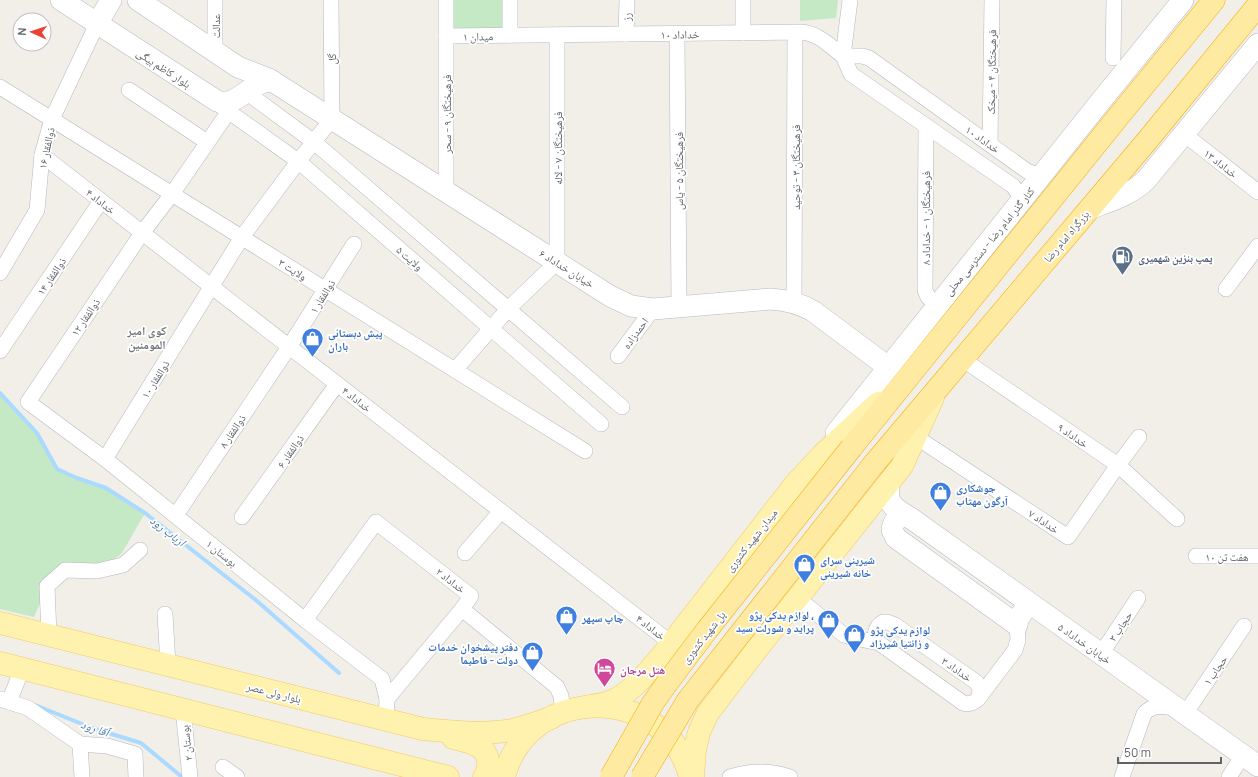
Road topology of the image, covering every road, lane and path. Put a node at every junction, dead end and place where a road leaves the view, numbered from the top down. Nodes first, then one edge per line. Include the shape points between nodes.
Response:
1 (61, 0) edge
2 (111, 0) edge
3 (138, 0) edge
4 (215, 0) edge
5 (331, 0) edge
6 (446, 0) edge
7 (510, 0) edge
8 (627, 0) edge
9 (743, 0) edge
10 (850, 0) edge
11 (992, 0) edge
12 (1114, 0) edge
13 (1184, 0) edge
14 (1214, 0) edge
15 (1258, 5) edge
16 (98, 24) junction
17 (795, 32) junction
18 (743, 33) junction
19 (626, 34) junction
20 (677, 34) junction
21 (510, 35) junction
22 (557, 35) junction
23 (446, 36) junction
24 (1258, 44) edge
25 (215, 51) junction
26 (843, 56) junction
27 (1113, 58) dead end
28 (235, 65) junction
29 (270, 80) junction
30 (0, 87) edge
31 (1112, 87) junction
32 (129, 90) dead end
33 (246, 92) junction
34 (221, 106) junction
35 (52, 119) junction
36 (332, 119) junction
37 (926, 126) junction
38 (1184, 134) junction
39 (207, 142) junction
40 (314, 142) junction
41 (990, 144) junction
42 (42, 155) junction
43 (298, 161) junction
44 (1043, 173) junction
45 (446, 192) junction
46 (1258, 192) edge
47 (172, 194) junction
48 (101, 201) junction
49 (1020, 203) junction
50 (1089, 209) junction
51 (142, 232) junction
52 (242, 237) junction
53 (354, 244) dead end
54 (1258, 246) edge
55 (556, 262) junction
56 (0, 273) edge
57 (985, 282) junction
58 (212, 287) junction
59 (326, 289) junction
60 (1226, 289) dead end
61 (794, 302) junction
62 (937, 306) junction
63 (679, 307) junction
64 (508, 309) junction
65 (653, 309) junction
66 (490, 328) junction
67 (290, 347) junction
68 (0, 351) edge
69 (618, 356) dead end
70 (962, 359) junction
71 (917, 366) junction
72 (888, 367) junction
73 (455, 370) junction
74 (337, 384) junction
75 (939, 386) junction
76 (28, 402) joint
77 (622, 407) dead end
78 (601, 424) dead end
79 (916, 437) junction
80 (1139, 437) dead end
81 (585, 451) dead end
82 (105, 459) junction
83 (1118, 465) junction
84 (889, 482) junction
85 (796, 483) junction
86 (501, 512) junction
87 (176, 515) junction
88 (242, 518) dead end
89 (912, 519) junction
90 (1177, 519) dead end
91 (140, 550) dead end
92 (465, 553) dead end
93 (1196, 556) dead end
94 (1258, 556) edge
95 (797, 598) junction
96 (1138, 598) dead end
97 (1029, 603) junction
98 (462, 609) junction
99 (165, 614) dead end
100 (305, 620) junction
101 (0, 623) edge
102 (1016, 625) junction
103 (1244, 626) dead end
104 (49, 635) junction
105 (879, 643) junction
106 (671, 644) junction
107 (1101, 654) junction
108 (0, 663) edge
109 (168, 665) junction
110 (22, 669) junction
111 (650, 669) junction
112 (8, 698) edge
113 (978, 699) junction
114 (715, 704) junction
115 (585, 707) junction
116 (182, 709) junction
117 (387, 710) junction
118 (1181, 711) junction
119 (557, 715) junction
120 (423, 729) junction
121 (80, 744) junction
122 (1250, 761) edge
123 (223, 767) dead end
124 (82, 777) edge
125 (136, 777) edge
126 (190, 777) edge
127 (237, 777) edge
128 (448, 777) edge
129 (484, 777) edge
130 (504, 777) edge
131 (611, 777) edge
132 (642, 777) edge
133 (690, 777) edge
134 (693, 777) edge
135 (730, 777) edge
136 (790, 777) edge
137 (1122, 777) edge
138 (1229, 777) edge

1 - 16 main road, بلوار کاظم بیگی
2 - 16 main road
3 - 25 main road
4 - 25 street, عدالت
5 - 36 street, گل
6 - 23 street
7 - 21 street
8 - 19 street, رز
9 - 18 street
10 - 26 street
11 - 41 street, فرهیختگان ۴ - میخک
12 - 27 street
13 - 31 main road, کنار گذر امام رضا - دسترسی محلی
14 - 57 highway
15 - 50 highway, بزرگراه امام رضا
16 - 34 main road, بلوار کاظم بیگی
16 - 35 street, ذوالفقار ۱۶
17 - 18 street, خداداد ۱۰
17 - 26 street, خداداد ۱۰ via 813,34
17 - 61 street, فرهیختگان ۳ - توحید
18 - 20 street, خداداد ۱۰
19 - 20 street, خداداد ۱۰
19 - 22 street, خداداد ۱۰
20 - 63 street, فرهیختگان ۵ - یاس
21 - 22 street, خداداد ۱۰
21 - 23 street, میدان ۱
22 - 55 street, فرهیختگان ۷ - لاله
23 - 45 street, فرهیختگان ۹ - سحر
24 - 38 main road
25 - 28 main road
26 - 37 street, خداداد ۱۰ via 851,74
26 - 41 street, خداداد ۱۰ via 869,58
28 - 29 main road
28 - 33 main road
29 - 33 main road via 263,81
29 - 36 main road, خیابان خداداد ۶
30 - 35 street, ولایت ۳
31 - 44 main road, کنار گذر امام رضا - دسترسی محلی
31 - 57 main road via 1089,134 1024,217
32 - 39 street
33 - 34 main road via 230,102 220,102
33 - 40 street
34 - 39 street, ذوالفقار ۱۲
34 - 43 street, ولایت ۵
35 - 42 street, ذوالفقار ۱۶
35 - 47 street, ولایت ۳
36 - 40 street, ذوالفقار ۱۰
36 - 45 main road, خیابان خداداد ۶
37 - 49 street, خداداد ۱۰ via 1013,186
37 - 62 street, فرهیختگان ۱ - خداداد ۸ via 925,290
38 - 46 street, خداداد ۱۳
38 - 50 main road via 1140,186 1122,197
39 - 47 street, ذوالفقار ۱۲
40 - 43 street, ذوالفقار ۱۰
40 - 64 street
41 - 44 street, خداداد ۱۰ via 1031,173
42 - 48 street, خداداد ۴
42 - 56 street, ذوالفقار ۱۶ via 37,210
43 - 52 street, ذوالفقار ۱۰
43 - 66 street, ولایت ۵
44 - 49 main road, کنار گذر امام رضا - دسترسی محلی
45 - 55 main road, خیابان خداداد ۶
47 - 51 street, ذوالفقار ۱۲
47 - 52 street, ولایت ۳
48 - 51 street, خداداد ۴
48 - 68 street, ذوالفقار ۱۴
49 - 62 main road, کنار گذر امام رضا - دسترسی محلی
50 - 70 highway, بزرگراه امام رضا
51 - 58 street, خداداد ۴
51 - 76 street, ذوالفقار ۱۲
52 - 58 street, ذوالفقار ۱۰
52 - 59 street, ولایت ۳
53 - 59 street, ذوالفقار ۱
54 - 60 street
55 - 64 street
55 - 65 main road, خیابان خداداد ۶ via 620,301 638,308
57 - 71 highway
58 - 67 street, خداداد ۴
58 - 82 street, ذوالفقار ۱۰
59 - 67 street, ذوالفقار ۱
59 - 73 street, ولایت ۳
61 - 63 main road, خیابان خداداد ۶ via 771,299
61 - 72 main road, خیابان خداداد ۶ via 813,311
62 - 72 main road, کنار گذر امام رضا - دسترسی محلی
63 - 65 main road, خیابان خداداد ۶
64 - 66 street
64 - 77 street
65 - 69 street, احمدزاده
66 - 73 street
66 - 78 street, ولایت ۵
67 - 74 street, خداداد ۴
67 - 87 street, ذوالفقار ۸
70 - 75 highway, بزرگراه امام رضا
70 - 83 street, خداداد ۹
71 - 85 main road, میدان شهید کشوری via 823,454
71 - 131 highway, پل شهید کشوری, bridge via 667,683
72 - 85 main road, کنار گذر امام رضا - دسترسی محلی
73 - 81 street, ولایت ۳
74 - 86 street, خداداد ۴
74 - 88 street, ذوالفقار ۶
75 - 79 main road
75 - 132 highway, بزرگراه امام رضا, bridge via 873,465 688,700
76 - 82 street, بوستان ۱
79 - 83 street, خداداد ۷ via 1068,537
79 - 84 main road via 902,466
80 - 83 street, خداداد ۷
82 - 87 street, بوستان ۱
83 - 90 street, خداداد ۹
84 - 89 main road, خیابان خداداد ۵ via 890,503
84 - 95 main road
85 - 106 main road, میدان شهید کشوری
86 - 92 street
86 - 106 street, خداداد ۴
87 - 100 street, بوستان ۱
89 - 97 main road, خیابان خداداد ۵
89 - 102 main road via 904,516 894,522 892,530 896,538
91 - 104 street via 123,565 97,571 65,570 47,586
93 - 94 street, هفت تن ۱۰
95 - 105 street via 844,635
95 - 114 main road
96 - 107 street, حجاب ۳
97 - 102 main road
97 - 107 main road, خیابان خداداد ۵
98 - 100 street, خداداد ۲ via 471,596 376,522
98 - 117 street
98 - 119 street, خداداد ۲ via 557,687 561,696
99 - 109 street
100 - 117 street, بوستان ۱ via 382,679
101 - 104 main road, بلوار ولی عصر
102 - 113 street via 1018,640 1015,650
103 - 118 street, حجاب ۱
104 - 109 main road, بلوار ولی عصر
105 - 113 street via 963,703 971,704
105 - 113 street, خداداد ۳ via 875,636 877,628 883,622 895,624 976,682 980,688
106 - 111 main road, میدان شهید کشوری
107 - 118 main road, خیابان خداداد ۵
108 - 110 main road
109 - 117 main road, بلوار ولی عصر
110 - 112 street
110 - 116 main road
111 - 114 main road via 646,688 648,697 652,705 665,717 682,721 691,720 700,717
111 - 115 main road, میدان شهید کشوری via 616,699
112 - 121 street via 28,708
114 - 134 main road via 699,732
115 - 119 main road, میدان شهید کشوری
115 - 133 main road, میدان شهید کشوری via 617,708 648,720 676,747
116 - 126 street, بوستان ۲
116 - 128 main road
117 - 120 main road, بلوار ولی عصر
118 - 122 main road, خیابان خداداد ۵
118 - 137 street via 1158,706 1144,714
119 - 120 main road, بلوار ولی عصر via 507,731
119 - 130 main road, میدان شهید کشوری via 536,728 522,741 512,756
120 - 129 main road via 477,744 486,753 489,763
121 - 124 street
121 - 125 street via 107,746 135,754
122 - 138 street
123 - 127 street
135 - 136 street via 760,772

